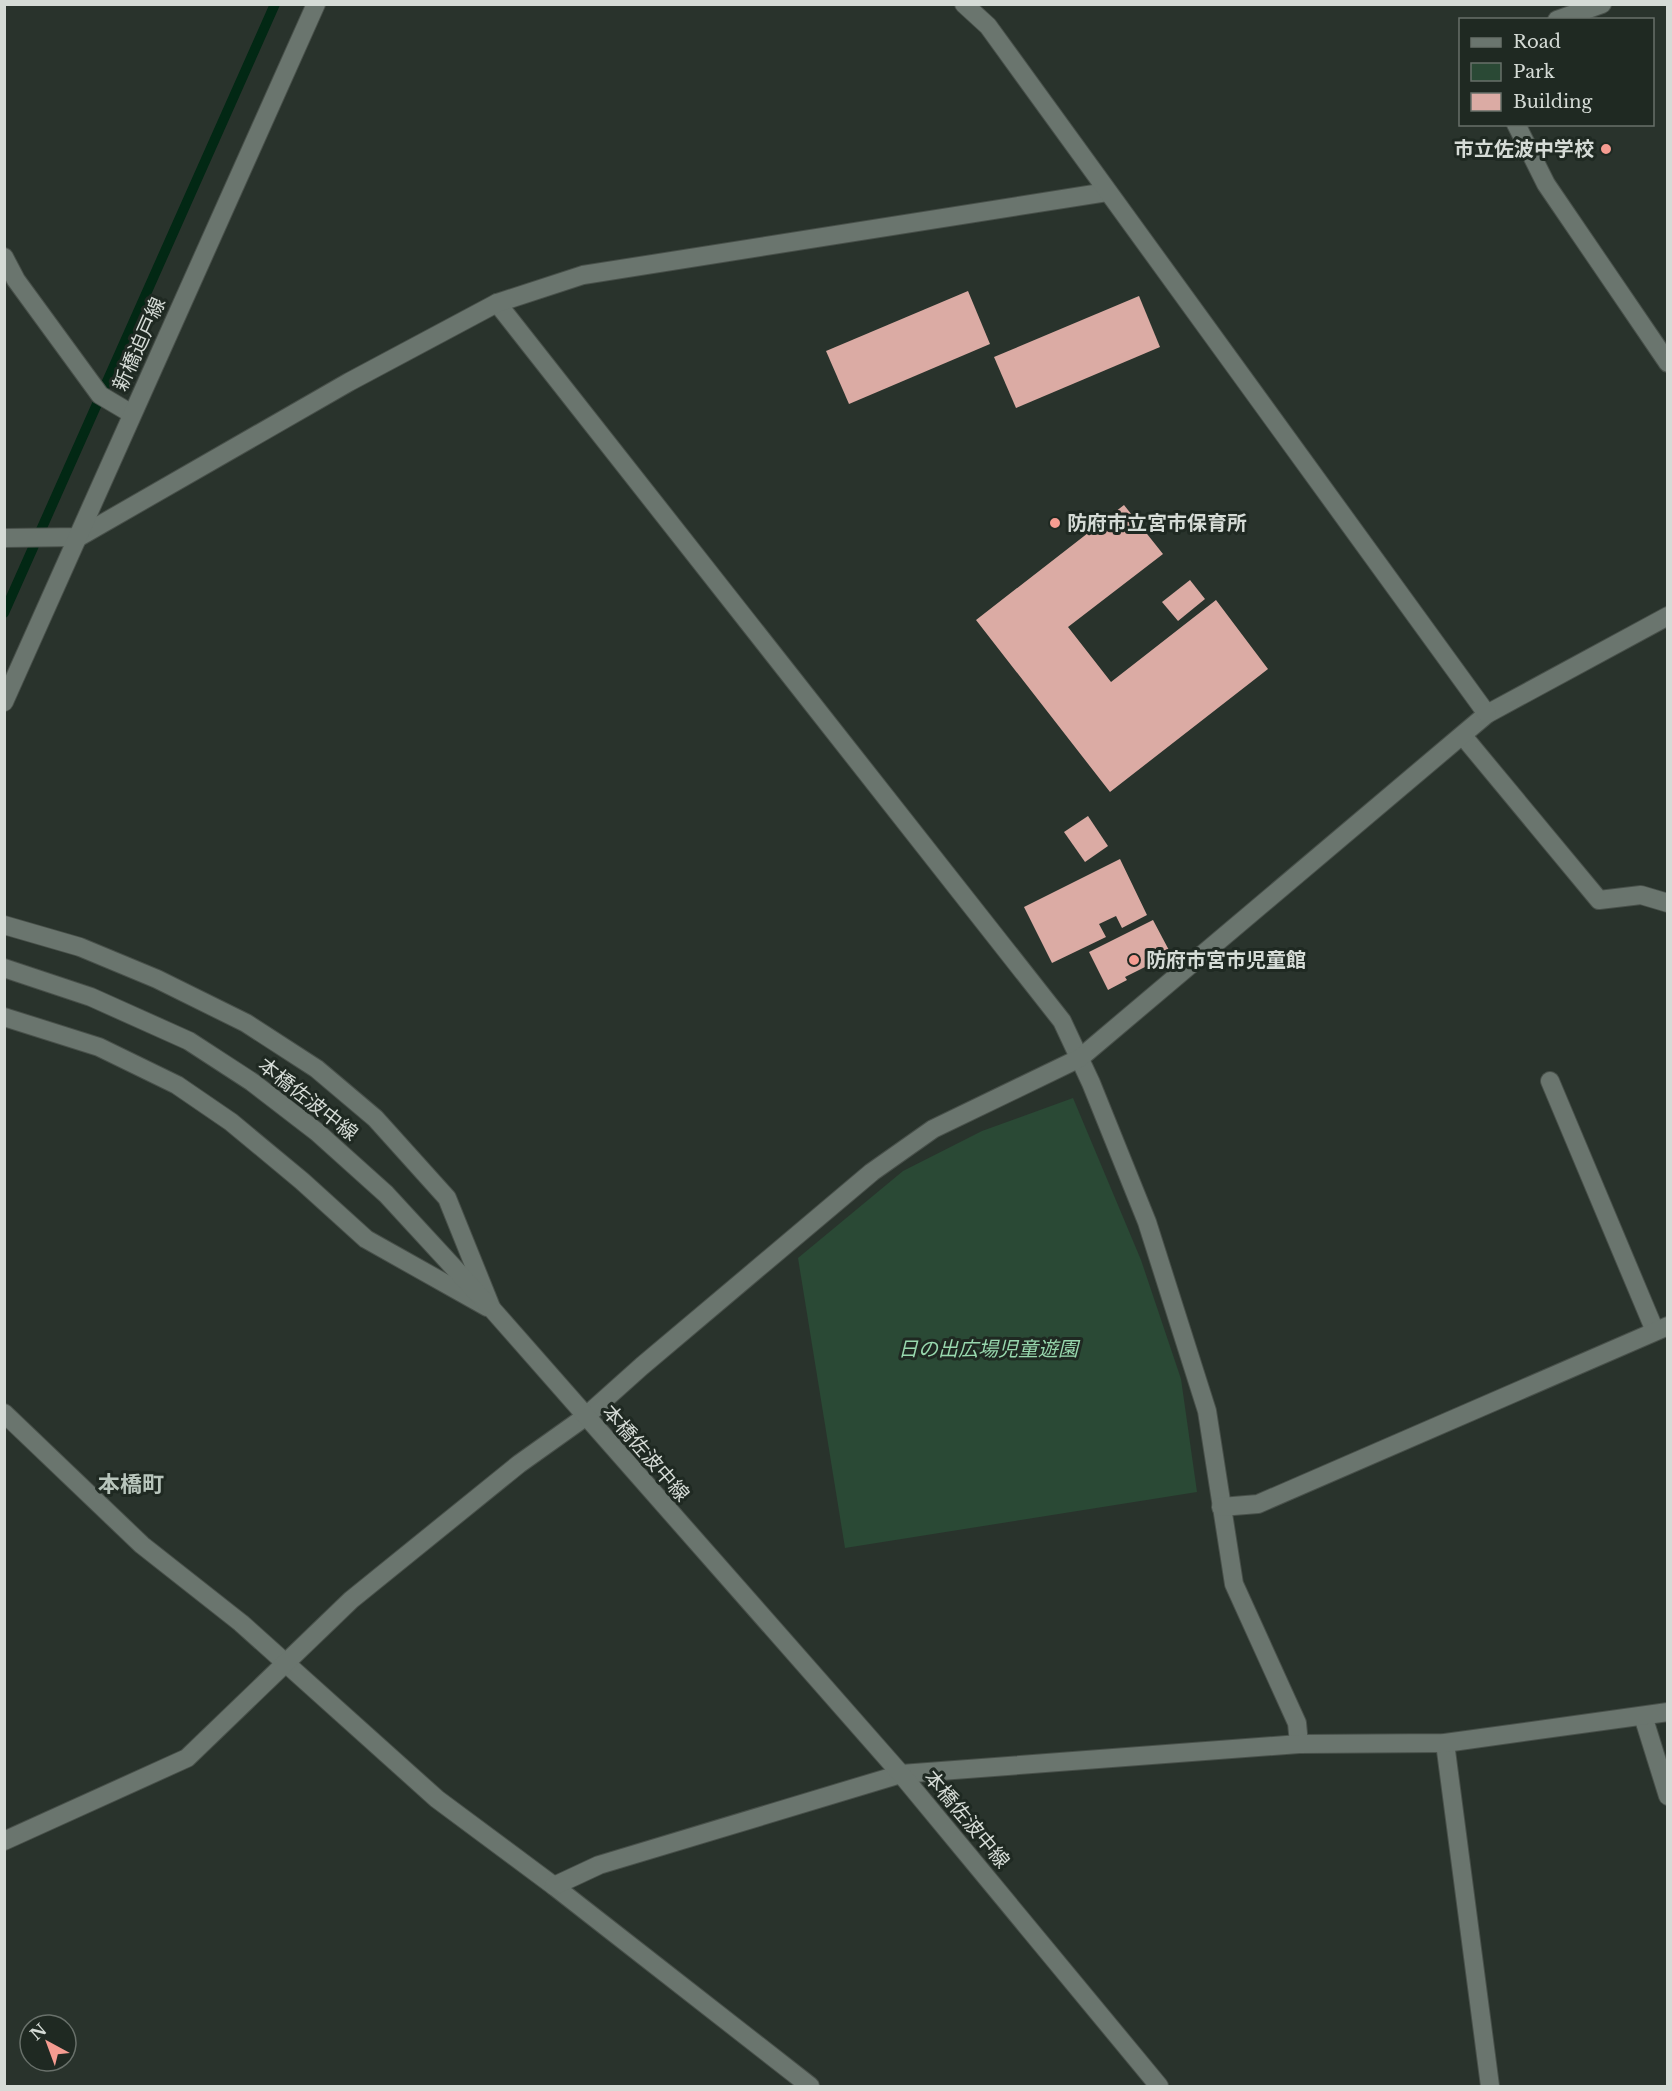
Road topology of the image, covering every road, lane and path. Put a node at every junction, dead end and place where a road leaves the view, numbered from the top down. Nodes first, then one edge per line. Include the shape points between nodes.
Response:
1 (316, 4) edge
2 (964, 4) edge
3 (1549, 4) edge
4 (1602, 4) edge
5 (1555, 18) edge
6 (1562, 18) edge
7 (1517, 126) edge
8 (1107, 192) junction
9 (4, 256) edge
10 (497, 303) junction
11 (1668, 363) edge
12 (132, 414) junction
13 (79, 537) junction
14 (4, 538) edge
15 (1668, 616) edge
16 (4, 702) edge
17 (1488, 714) junction
18 (1463, 736) junction
19 (1668, 903) edge
20 (4, 925) edge
21 (4, 968) edge
22 (4, 1017) edge
23 (1080, 1058) junction
24 (1550, 1081) dead end
25 (492, 1309) junction
26 (1661, 1328) edge
27 (4, 1413) edge
28 (585, 1417) junction
29 (1221, 1507) junction
30 (284, 1663) junction
31 (1668, 1712) edge
32 (1643, 1716) junction
33 (1445, 1743) junction
34 (1299, 1744) junction
35 (901, 1774) junction
36 (1668, 1796) edge
37 (4, 1841) edge
38 (554, 1886) junction
39 (810, 2086) edge
40 (1159, 2086) edge
41 (1490, 2086) edge

1 - 12 street, 新橋迫戸線
2 - 8 street via 988,26
3 - 5 street
4 - 6 street
7 - 11 street via 1546,184
8 - 10 street via 583,275
8 - 17 street
9 - 12 street via 16,280 100,395
10 - 13 street via 349,382
10 - 23 street via 1062,1021
12 - 13 street, 新橋迫戸線
13 - 14 street
13 - 16 street, 新橋迫戸線
15 - 17 street
17 - 18 street
18 - 19 street via 1599,900 1641,895
18 - 23 street
20 - 25 street via 80,947 156,979 246,1023 317,1069 375,1118 447,1198
21 - 25 street, 本橋佐波中線 via 91,997 189,1041 252,1082 317,1131 386,1194
22 - 25 street via 99,1047 177,1085 231,1122 366,1239
23 - 28 street via 933,1129 872,1172
23 - 29 street via 1147,1222 1190,1353 1207,1411
24 - 26 street
25 - 28 street, 本橋佐波中線
26 - 29 street via 1258,1504
27 - 30 street via 142,1545 241,1623
28 - 30 street via 519,1464 351,1600
28 - 35 street, 本橋佐波中線
29 - 34 street via 1234,1584 1297,1723
30 - 37 street via 187,1758
30 - 38 street via 437,1799
31 - 32 street
32 - 33 street
32 - 36 street
33 - 34 street
33 - 41 street
34 - 35 street
35 - 38 street via 599,1865
35 - 40 street, 本橋佐波中線
38 - 39 street

